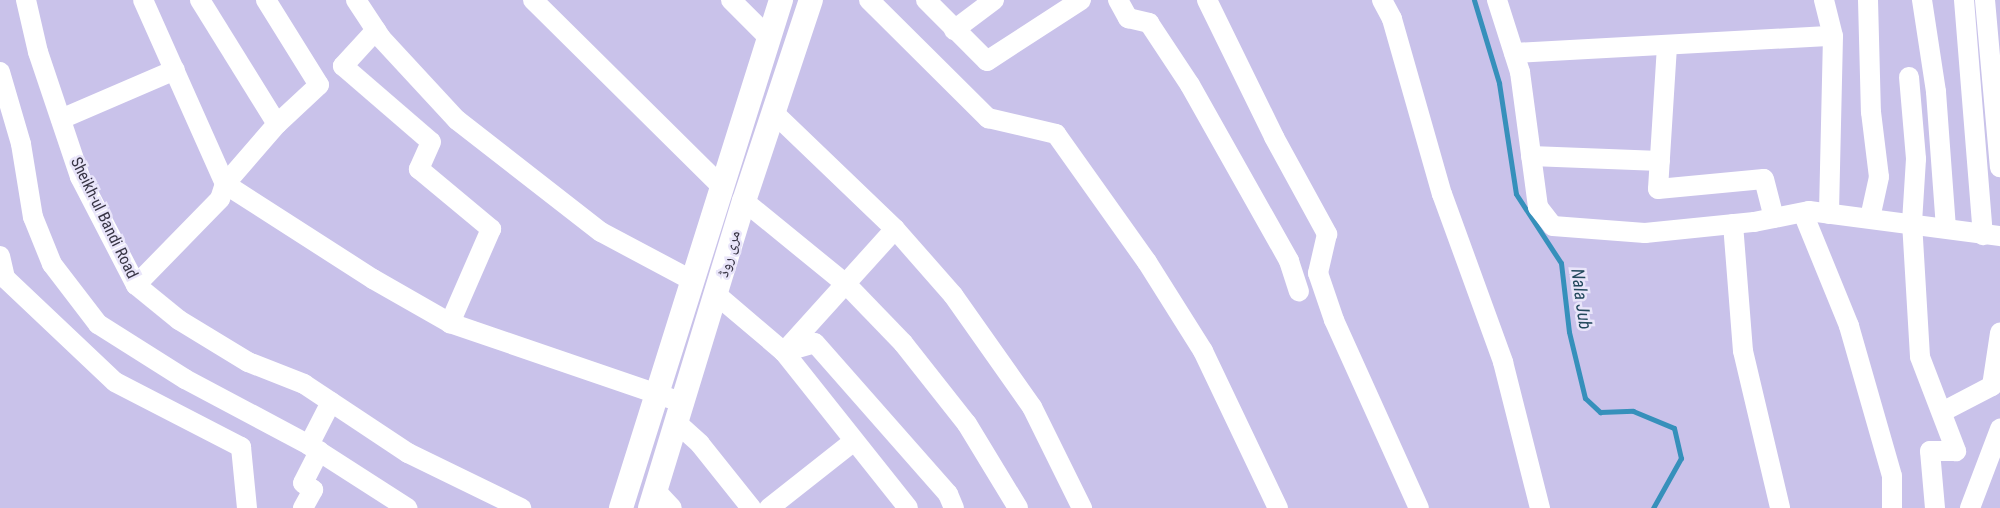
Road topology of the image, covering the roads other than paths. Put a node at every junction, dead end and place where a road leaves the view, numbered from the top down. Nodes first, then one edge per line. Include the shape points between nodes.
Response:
1 (26, 0) edge
2 (143, 0) edge
3 (200, 0) edge
4 (266, 0) edge
5 (356, 0) edge
6 (533, 0) edge
7 (731, 0) edge
8 (781, 0) edge
9 (811, 0) edge
10 (869, 0) edge
11 (926, 0) edge
12 (994, 0) edge
13 (1081, 0) edge
14 (1118, 0) edge
15 (1207, 0) edge
16 (1382, 0) edge
17 (1497, 0) edge
18 (1824, 0) edge
19 (1868, 0) edge
20 (1922, 0) edge
21 (1964, 0) edge
22 (1985, 0) edge
23 (376, 30) junction
24 (954, 30) junction
25 (1833, 36) junction
26 (769, 38) junction
27 (1666, 46) junction
28 (1514, 53) junction
29 (175, 70) junction
30 (0, 72) edge
31 (1909, 77) dead end
32 (773, 112) junction
33 (61, 119) junction
34 (278, 124) junction
35 (1531, 156) junction
36 (1660, 161) junction
37 (2000, 167) edge
38 (225, 184) junction
39 (721, 186) junction
40 (744, 201) junction
41 (1803, 213) junction
42 (1829, 214) junction
43 (1774, 218) junction
44 (1870, 218) junction
45 (1912, 222) junction
46 (1733, 224) junction
47 (1946, 228) junction
48 (895, 229) junction
49 (1992, 235) edge
50 (0, 255) edge
51 (693, 281) junction
52 (136, 285) junction
53 (847, 285) junction
54 (1299, 291) dead end
55 (718, 296) junction
56 (450, 323) junction
57 (2000, 333) edge
58 (784, 352) junction
59 (656, 394) junction
60 (331, 402) junction
61 (1942, 412) junction
62 (681, 413) junction
63 (2000, 429) edge
64 (854, 441) junction
65 (314, 448) junction
66 (659, 502) edge
67 (247, 508) edge
68 (303, 508) edge
69 (407, 508) edge
70 (521, 508) edge
71 (621, 508) edge
72 (751, 508) edge
73 (769, 508) edge
74 (908, 508) edge
75 (954, 508) edge
76 (1018, 508) edge
77 (1082, 508) edge
78 (1278, 508) edge
79 (1419, 508) edge
80 (1540, 508) edge
81 (1780, 508) edge
82 (1892, 508) edge
83 (1935, 508) edge
84 (1970, 508) edge

1 - 33 street, Sheikh-ul Bandi Road
2 - 29 street
3 - 34 street
4 - 34 street via 319,85
5 - 23 street
6 - 39 street
7 - 26 street
8 - 26 main road, مری روڈ
9 - 32 main road, مری روڈ
10 - 78 street via 988,118 1056,134 1147,262 1203,351
11 - 24 street
12 - 24 street
13 - 24 street via 987,61
14 - 54 street via 1128,18 1149,23 1190,85 1289,261
15 - 79 street via 1327,234 1318,273 1334,320
16 - 80 street via 1392,19 1442,194 1503,362
17 - 28 street
18 - 25 street
19 - 44 street via 1871,112 1879,177
20 - 47 street via 1936,92
21 - 49 street
22 - 37 street
23 - 51 street via 457,120 534,182 601,232
23 - 56 street via 343,66 431,142 419,169 491,229
25 - 27 street
25 - 42 street
26 - 39 main road, مری روڈ
27 - 28 street
27 - 36 street
28 - 35 street
29 - 33 street
29 - 38 street
30 - 65 street via 21,144 33,218 52,264 98,324 185,379
31 - 45 street via 1916,159
32 - 40 main road, مری روڈ
32 - 48 street
33 - 52 street, Sheikh-ul Bandi Road via 80,177
34 - 38 street
35 - 36 street
35 - 46 street via 1538,207 1553,226 1645,233
36 - 43 street via 1658,189 1764,179
38 - 52 street via 220,199
38 - 56 street via 373,279
39 - 51 main road, مری روڈ
40 - 53 street
40 - 55 main road, مری روڈ
41 - 42 street
41 - 43 street
41 - 82 street via 1849,326 1892,477
42 - 44 street
43 - 46 street
44 - 45 street
45 - 47 street
45 - 61 street via 1920,357
46 - 81 street via 1743,351
47 - 49 street
48 - 53 street
48 - 77 street via 953,295 1032,407
50 - 67 street via 5,278 115,382 241,447
51 - 59 main road, مری روڈ
52 - 60 street, Sheikh-ul Bandi Road via 180,320 238,356 304,384
53 - 58 street
53 - 76 street via 903,343 967,424
55 - 58 street
55 - 62 main road, مری روڈ
56 - 59 street
57 - 61 street via 1992,386
58 - 64 street
58 - 75 street via 815,343 948,494
59 - 62 street
59 - 71 main road, مری روڈ
60 - 65 street
60 - 70 street, Sheikh-ul Bandi Road via 408,453
61 - 83 street via 1956,451 1930,452
62 - 66 main road, مری روڈ
62 - 72 street via 700,444
63 - 84 street
64 - 73 street
64 - 74 street
65 - 68 street via 303,483 313,490
65 - 69 street

